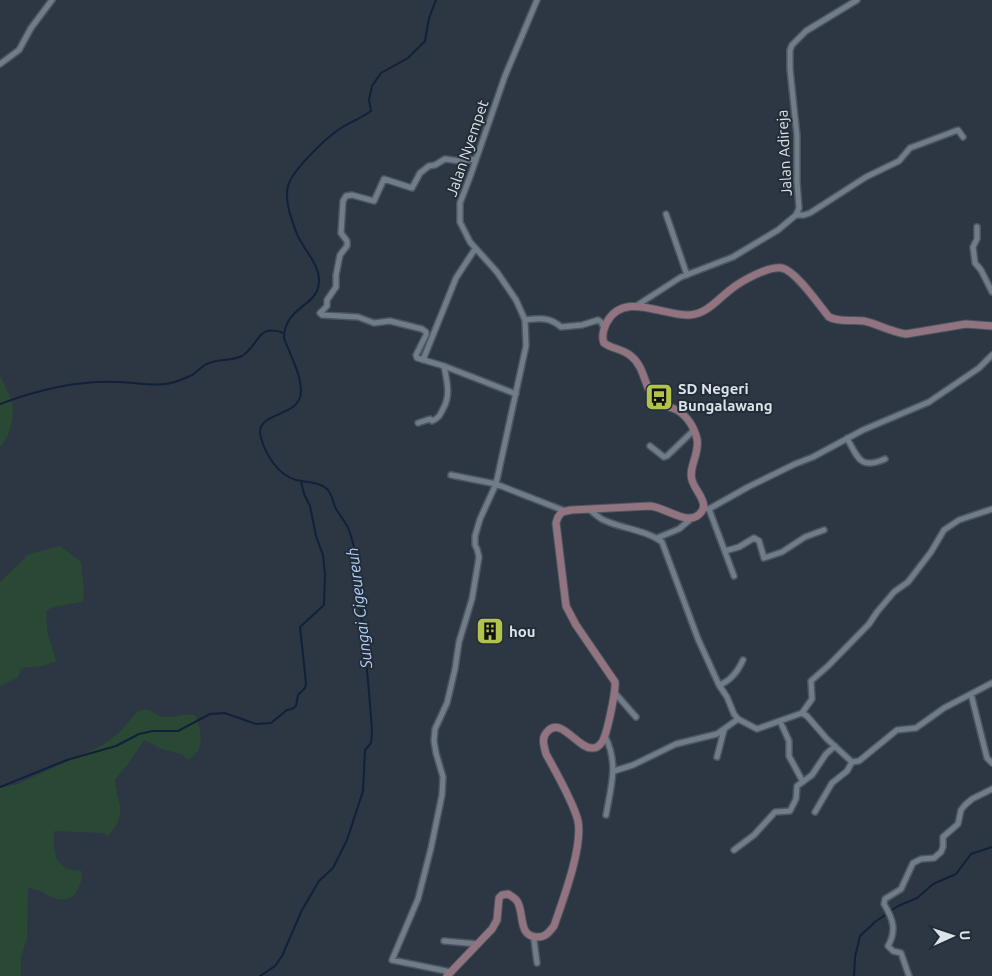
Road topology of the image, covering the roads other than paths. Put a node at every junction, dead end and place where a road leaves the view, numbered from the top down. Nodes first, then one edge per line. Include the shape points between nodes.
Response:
1 (52, 0) edge
2 (537, 0) edge
3 (857, 0) edge
4 (0, 64) edge
5 (963, 137) dead end
6 (476, 159) junction
7 (666, 214) dead end
8 (796, 215) junction
9 (977, 227) dead end
10 (475, 248) junction
11 (687, 275) junction
12 (992, 292) edge
13 (636, 306) junction
14 (525, 320) junction
15 (992, 326) edge
16 (604, 328) junction
17 (992, 355) edge
18 (423, 360) junction
19 (444, 366) junction
20 (516, 394) junction
21 (418, 423) dead end
22 (694, 430) junction
23 (847, 440) junction
24 (650, 446) dead end
25 (885, 459) dead end
26 (451, 475) dead end
27 (496, 484) junction
28 (707, 509) junction
29 (992, 509) edge
30 (590, 510) junction
31 (565, 511) junction
32 (692, 518) junction
33 (824, 530) dead end
34 (657, 538) junction
35 (725, 551) junction
36 (734, 576) dead end
37 (743, 660) dead end
38 (992, 683) edge
39 (719, 685) junction
40 (614, 692) junction
41 (971, 694) junction
42 (802, 713) junction
43 (636, 717) dead end
44 (738, 719) junction
45 (780, 721) junction
46 (724, 730) junction
47 (605, 736) junction
48 (835, 746) junction
49 (717, 757) dead end
50 (852, 762) junction
51 (992, 763) edge
52 (614, 771) junction
53 (803, 782) junction
54 (992, 789) edge
55 (815, 812) dead end
56 (606, 815) dead end
57 (734, 850) dead end
58 (535, 937) junction
59 (444, 941) dead end
60 (478, 944) junction
61 (537, 963) dead end
62 (449, 974) edge
63 (906, 975) edge

1 - 4 street via 19,50
2 - 6 street, Jalan Nyempet via 504,76
3 - 8 street, Jalan Adireja via 806,31 790,50 797,136 799,208
5 - 8 street via 958,130 913,147 899,161 866,177 810,213
6 - 10 street, Jalan Nyempet via 459,209 463,228
6 - 18 street via 444,160 421,171 413,187 384,179 374,200 349,195 343,201 341,233 347,246 339,259 335,290 320,314 358,317 374,323 387,320 422,329 426,335 416,357
7 - 11 street
8 - 11 street, Jalan Adireja via 733,257
9 - 12 street via 973,247 975,262
10 - 14 street, Jalan Nyempet via 505,282
10 - 18 street via 456,278
11 - 13 street, Jalan Adireja
13 - 15 street via 689,315 701,312 738,285 779,268 797,277 834,320 864,321 906,334 966,324
13 - 16 street via 615,312
14 - 16 street via 548,319 562,327 598,320
14 - 20 street, Jalan Nyempet via 526,346
16 - 22 street via 604,343 631,356 658,402 680,411
17 - 23 street via 979,368 930,402
18 - 19 street
19 - 20 street
19 - 21 street via 449,393 447,402 436,419
20 - 27 street, Jalan Nyempet
22 - 24 street via 665,457
22 - 28 street via 697,449 691,478
23 - 25 street via 864,463
23 - 28 street
26 - 27 street
27 - 31 street
27 - 62 street, Jalan Nyempet via 475,536 479,557 472,599 459,642 447,703 435,729 434,741 443,777 431,848 418,900 392,960
28 - 32 street
28 - 35 street
29 - 42 street via 959,520 944,530 908,582 894,592 869,624 810,681 812,700
30 - 31 street
30 - 32 street via 659,506 673,515
30 - 34 street via 603,520
31 - 40 street via 556,523 566,606 614,679
32 - 34 street via 679,529
33 - 35 street via 764,558 760,541 754,538
34 - 39 street via 662,542
35 - 36 street
37 - 39 street via 738,671 726,683
38 - 41 street
39 - 44 street
40 - 43 street
40 - 47 street
41 - 50 street via 916,728 897,730
41 - 51 street via 987,758
42 - 45 street
42 - 48 street
44 - 45 street via 756,729
44 - 46 street
45 - 53 street via 789,741 789,756
46 - 49 street
46 - 52 street via 713,736 676,744
47 - 52 street via 613,755
47 - 58 street via 599,746 592,748 582,746 566,730 558,728 551,728 544,738 546,754 578,821 578,836 572,873 554,926 549,933
48 - 50 street
48 - 53 street
50 - 55 street via 847,771 832,783
52 - 56 street
53 - 57 street via 797,786 796,799 790,811 775,812 754,835
54 - 63 street via 965,805 958,824 943,836 941,852 934,858 913,863 901,889 885,899 893,932 888,946 901,953
58 - 60 street via 526,932 519,906 508,894 499,898 498,920
58 - 61 street
59 - 60 street
60 - 62 street

